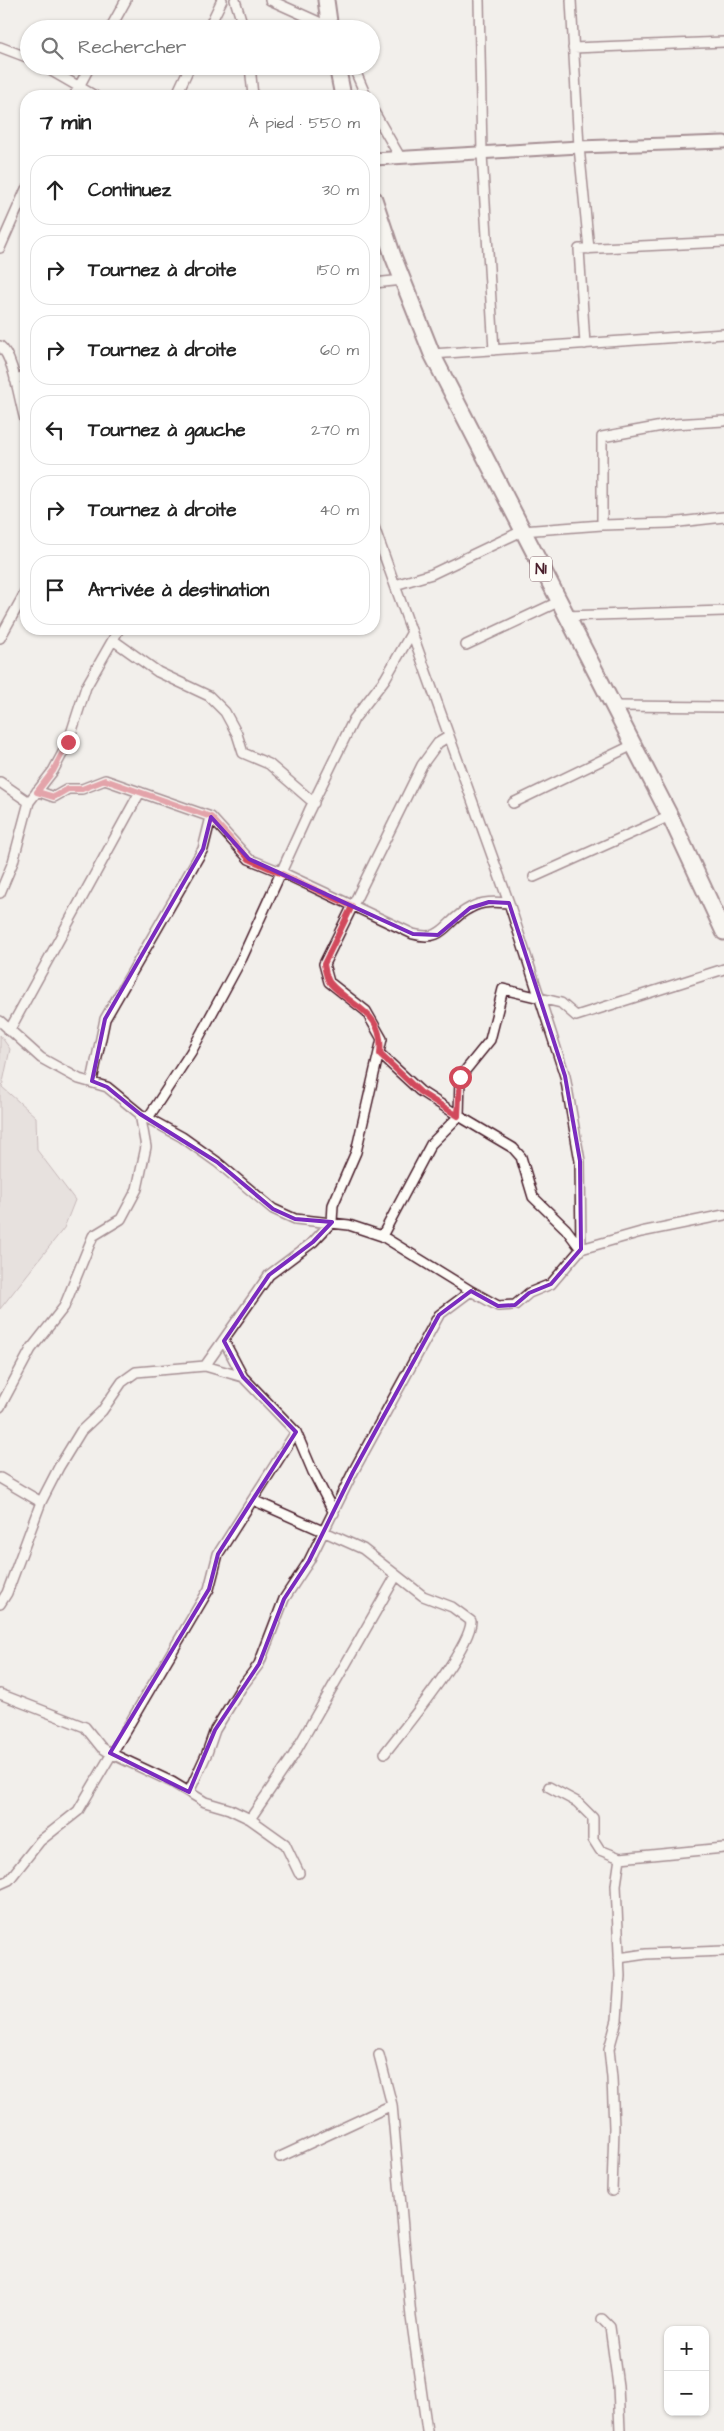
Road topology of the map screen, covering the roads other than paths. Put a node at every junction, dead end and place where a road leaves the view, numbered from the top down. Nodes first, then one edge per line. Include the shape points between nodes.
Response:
1 (126, 0) edge
2 (222, 0) edge
3 (235, 0) edge
4 (270, 0) edge
5 (326, 0) edge
6 (480, 0) edge
7 (571, 0) edge
8 (115, 20) edge
9 (212, 20) edge
10 (241, 20) edge
11 (313, 20) edge
12 (329, 20) edge
13 (724, 42) edge
14 (0, 47) edge
15 (573, 48) junction
16 (20, 55) edge
17 (58, 75) edge
18 (85, 75) edge
19 (186, 75) edge
20 (251, 75) edge
21 (339, 75) edge
22 (357, 75) edge
23 (79, 87) junction
24 (77, 90) edge
25 (84, 90) edge
26 (179, 90) edge
27 (252, 90) edge
28 (342, 90) edge
29 (363, 90) edge
30 (380, 122) edge
31 (724, 142) edge
32 (579, 147) junction
33 (482, 154) junction
34 (400, 157) junction
35 (380, 159) edge
36 (20, 203) edge
37 (380, 216) edge
38 (724, 242) edge
39 (0, 248) edge
40 (589, 248) junction
41 (403, 280) junction
42 (380, 282) edge
43 (724, 334) edge
44 (585, 344) junction
45 (0, 346) edge
46 (494, 350) junction
47 (432, 354) junction
48 (20, 378) edge
49 (15, 380) junction
50 (20, 400) edge
51 (724, 422) edge
52 (724, 517) edge
53 (602, 525) junction
54 (522, 532) junction
55 (380, 542) edge
56 (396, 585) junction
57 (20, 602) edge
58 (558, 602) junction
59 (724, 611) edge
60 (565, 616) junction
61 (412, 632) junction
62 (116, 635) edge
63 (0, 638) edge
64 (113, 640) junction
65 (466, 645) dead end
66 (613, 706) junction
67 (724, 707) edge
68 (448, 737) junction
69 (633, 745) junction
70 (0, 782) edge
71 (37, 792) junction
72 (140, 792) junction
73 (29, 802) junction
74 (314, 803) junction
75 (513, 803) dead end
76 (670, 816) junction
77 (211, 817) junction
78 (281, 872) junction
79 (534, 876) dead end
80 (0, 893) edge
81 (509, 903) junction
82 (352, 906) junction
83 (723, 925) edge
84 (724, 969) edge
85 (540, 1000) junction
86 (2, 1027) edge
87 (380, 1054) junction
88 (92, 1081) junction
89 (144, 1116) junction
90 (458, 1116) junction
91 (724, 1215) edge
92 (332, 1222) junction
93 (382, 1236) junction
94 (581, 1249) junction
95 (471, 1291) junction
96 (224, 1341) junction
97 (205, 1366) junction
98 (243, 1377) junction
99 (0, 1407) edge
100 (296, 1432) junction
101 (0, 1478) edge
102 (252, 1500) junction
103 (41, 1502) junction
104 (334, 1513) junction
105 (325, 1531) junction
106 (396, 1576) junction
107 (0, 1604) edge
108 (0, 1694) edge
109 (385, 1753) dead end
110 (110, 1754) junction
111 (549, 1787) dead end
112 (189, 1792) junction
113 (250, 1819) junction
114 (724, 1848) edge
115 (620, 1858) junction
116 (299, 1873) dead end
117 (0, 1884) edge
118 (724, 1951) edge
119 (619, 1958) junction
120 (379, 2055) dead end
121 (392, 2105) junction
122 (280, 2157) dead end
123 (612, 2191) dead end
124 (602, 2319) dead end
125 (427, 2431) edge
126 (620, 2431) edge

1 - 8 street
2 - 9 street
3 - 10 street
4 - 11 street
5 - 12 highway
6 - 33 street
7 - 15 street
13 - 15 street
14 - 16 street
15 - 32 street
17 - 23 street
18 - 23 street
19 - 26 street
20 - 27 street
21 - 28 highway
22 - 29 street
23 - 24 street
23 - 25 street
30 - 34 street
31 - 32 street
32 - 33 street
32 - 40 street
33 - 34 street
33 - 46 street
34 - 35 street
36 - 39 street
37 - 41 highway, N1
38 - 40 street
40 - 44 street via 579,249
41 - 42 street
41 - 47 highway, N1
43 - 44 street
44 - 46 street
45 - 49 street via 5,350
46 - 47 street
47 - 54 highway, N1
48 - 49 street
49 - 50 street
51 - 53 street via 673,424 602,437
52 - 53 street
53 - 54 street
54 - 56 street via 432,574
54 - 58 highway, N1
55 - 56 street
56 - 61 street
57 - 63 street
58 - 60 highway, N1
58 - 65 street
59 - 60 street
60 - 66 highway, N1
61 - 68 street
61 - 74 street via 385,679 354,718
62 - 64 street
64 - 71 street via 86,687 68,742 53,771
64 - 74 street via 158,672 210,696 225,712 238,734 243,753 269,764
66 - 67 street
66 - 69 highway, N1
68 - 81 street
68 - 82 street via 438,743 422,765
69 - 75 street
69 - 76 highway, N1
70 - 73 street
71 - 72 street via 54,797 68,789 82,789 105,780
71 - 73 street
72 - 77 street
72 - 86 street
73 - 80 street
74 - 78 street
76 - 79 street
76 - 83 highway, N1
77 - 78 street via 249,859
77 - 88 street via 203,849 105,1019
78 - 82 street
78 - 89 street via 242,958 196,1044
81 - 82 street via 489,902 470,908 438,936 424,938
81 - 85 street
82 - 87 street via 324,964 329,982 366,1011 382,1039
84 - 85 street via 576,1016 561,1003
85 - 90 street via 503,989 490,1040 460,1077
85 - 94 street via 565,1076 580,1161
86 - 88 street via 41,1058 79,1079
87 - 90 street via 420,1092
87 - 92 street via 356,1152 333,1205
88 - 89 street via 107,1087
89 - 92 street via 217,1162 273,1209 295,1219
89 - 99 street via 146,1147 137,1189 121,1219 93,1236 64,1307 31,1349
90 - 93 street via 431,1144
90 - 94 street via 513,1148 521,1157 534,1197
91 - 94 street via 641,1232
92 - 93 street
92 - 96 street via 313,1242 269,1275
93 - 95 street
94 - 95 street via 552,1284 529,1293 515,1305 498,1306
95 - 104 street via 439,1316 353,1472
96 - 97 street
96 - 98 street
97 - 98 street
97 - 103 street via 136,1372 122,1382 102,1411 81,1431
98 - 100 street
100 - 102 street
100 - 104 street via 312,1472
101 - 103 street
102 - 105 street
102 - 110 street via 218,1554 209,1589
103 - 107 street
104 - 105 street
105 - 106 street via 363,1549
105 - 112 street via 284,1599 259,1664 215,1730
106 - 109 street via 423,1596 452,1607 471,1621 471,1628 454,1658
106 - 113 street via 298,1748
108 - 110 street via 85,1727
110 - 112 street
110 - 117 street via 78,1811 40,1842 9,1880
111 - 115 street via 576,1802 593,1818 593,1840 600,1850
112 - 113 street
113 - 116 street via 285,1844
114 - 115 street
115 - 119 street via 616,1885
118 - 119 street
119 - 123 street via 617,2020 609,2050 614,2128
120 - 121 street
121 - 122 street
121 - 125 street via 411,2317
124 - 126 street via 610,2327

